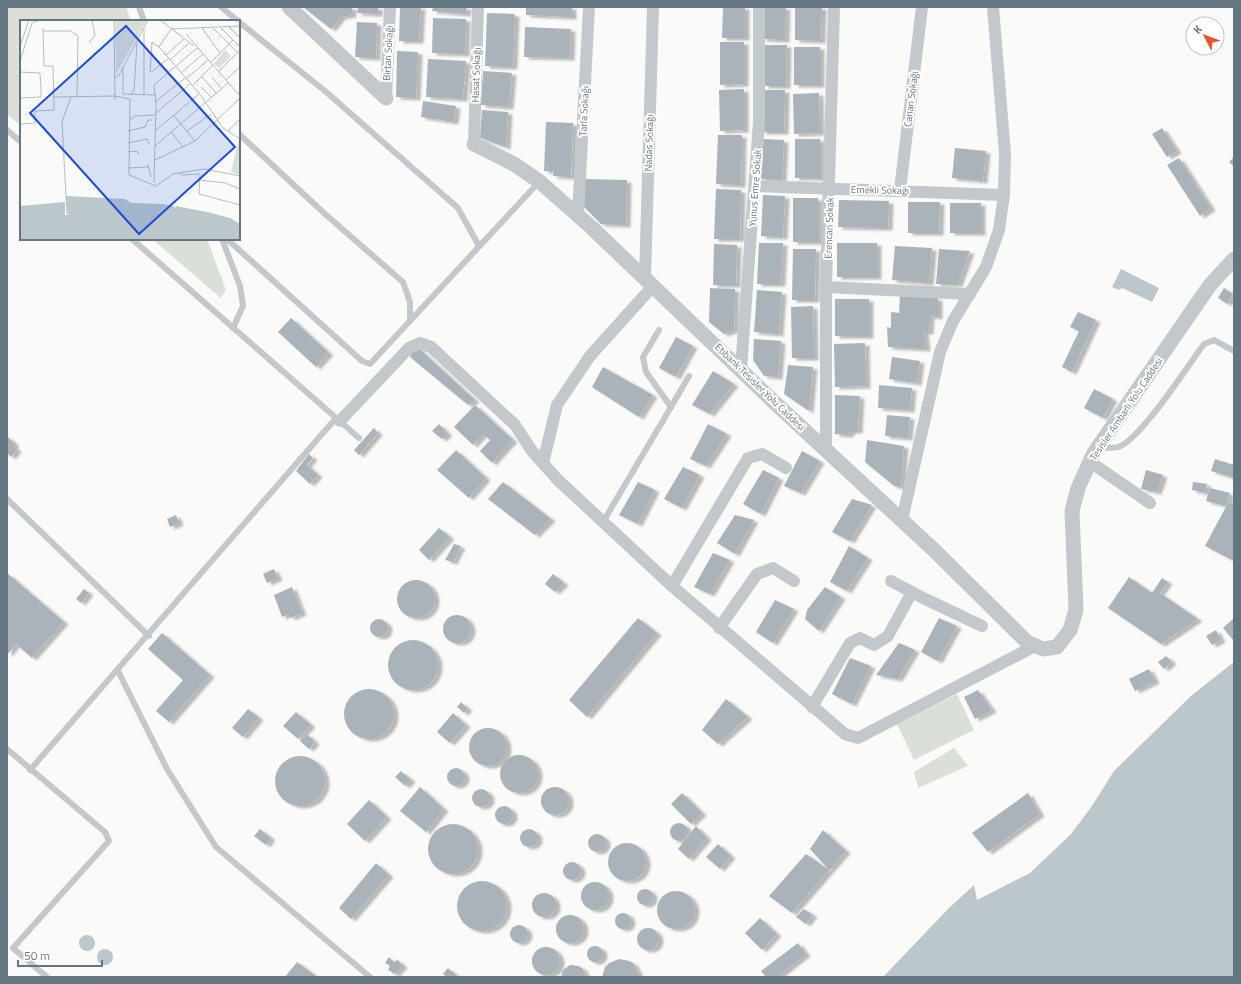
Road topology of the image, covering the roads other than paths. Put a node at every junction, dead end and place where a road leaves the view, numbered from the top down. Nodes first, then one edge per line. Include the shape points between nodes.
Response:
1 (139, 7) edge
2 (221, 7) edge
3 (289, 7) edge
4 (390, 7) edge
5 (478, 7) edge
6 (589, 7) edge
7 (653, 7) edge
8 (759, 7) edge
9 (834, 7) edge
10 (922, 7) edge
11 (993, 7) edge
12 (144, 20) edge
13 (238, 20) edge
14 (240, 22) edge
15 (386, 98) joint
16 (7, 130) edge
17 (240, 135) edge
18 (20, 141) edge
19 (474, 144) joint
20 (540, 182) junction
21 (755, 186) junction
22 (830, 190) junction
23 (900, 190) junction
24 (1004, 194) junction
25 (578, 215) junction
26 (133, 240) edge
27 (222, 240) edge
28 (228, 240) edge
29 (479, 246) junction
30 (1234, 259) edge
31 (649, 282) junction
32 (826, 288) junction
33 (970, 294) junction
34 (410, 320) junction
35 (233, 328) junction
36 (659, 330) dead end
37 (1234, 351) edge
38 (741, 369) junction
39 (689, 376) dead end
40 (671, 407) junction
41 (338, 419) junction
42 (360, 438) dead end
43 (1098, 447) junction
44 (826, 450) junction
45 (1090, 462) junction
46 (543, 463) junction
47 (786, 468) dead end
48 (7, 499) edge
49 (1150, 503) dead end
50 (902, 520) junction
51 (603, 522) junction
52 (794, 581) dead end
53 (892, 581) dead end
54 (672, 586) junction
55 (912, 592) junction
56 (982, 626) dead end
57 (720, 628) junction
58 (149, 636) junction
59 (1035, 646) junction
60 (118, 671) junction
61 (812, 707) junction
62 (7, 749) edge
63 (30, 770) junction
64 (47, 977) edge
65 (370, 977) edge

1 - 12 lane
2 - 13 lane
3 - 15 street
4 - 15 street, Birtan Sokağı
5 - 19 street, Hasat Sokağı
6 - 25 street, Tarla Sokağı
7 - 31 street, Nadas Sokağı
8 - 21 street, Yunus Emre Sokak via 759,122
9 - 22 street, Erencan Sokak
10 - 23 street, Canan Sokağı
11 - 24 street via 1005,154
14 - 29 lane via 458,208
16 - 18 lane
17 - 34 lane via 403,282 410,302
19 - 20 street, Etibank Tesisler Yolu Caddesi via 514,164
20 - 25 street, Etibank Tesisler Yolu Caddesi
20 - 29 lane
21 - 22 street, Emekli Sokağı
21 - 38 street, Yunus Emre Sokak
22 - 23 street, Emekli Sokağı
22 - 32 street, Erencan Sokak
23 - 24 street, Emekli Sokağı
24 - 33 street via 999,230 986,267
25 - 31 street, Etibank Tesisler Yolu Caddesi
26 - 35 lane
27 - 35 lane via 240,286 243,306
28 - 34 lane via 362,361 370,364
29 - 34 lane
30 - 43 street, Tesisler Ambarlı Yolu Caddesi via 1210,285
31 - 38 street, Etibank Tesisler Yolu Caddesi
31 - 46 street via 590,356 557,405
32 - 33 street
32 - 44 street, Erencan Sokak
33 - 50 street via 953,321 940,352
35 - 41 lane
36 - 40 lane via 643,357 646,372
37 - 43 lane via 1214,340 1204,344 1147,422 1128,442 1118,448
38 - 44 street, Etibank Tesisler Yolu Caddesi
39 - 40 lane
40 - 51 lane
41 - 42 lane
41 - 46 street via 409,348 420,343 431,347 496,405 515,425
41 - 58 lane
43 - 45 street, Tesisler Ambarlı Yolu Caddesi
44 - 50 street, Etibank Tesisler Yolu Caddesi
45 - 49 street
45 - 59 street, Tesisler Ambarlı Yolu Caddesi via 1078,488 1072,511 1076,610 1070,630 1057,646 1043,650
46 - 51 street
47 - 54 street via 762,454 748,458
48 - 58 lane
50 - 59 street, Etibank Tesisler Yolu Caddesi via 1027,642
51 - 54 street
52 - 57 street via 773,568 758,574
53 - 55 street
54 - 57 street
55 - 56 street
55 - 61 street via 888,636 874,645 860,638 850,643
57 - 61 street
58 - 60 lane
59 - 61 street via 858,738 845,734
60 - 63 lane
60 - 65 lane via 167,769 216,848
62 - 63 lane
63 - 64 lane via 105,832 109,841 13,948

